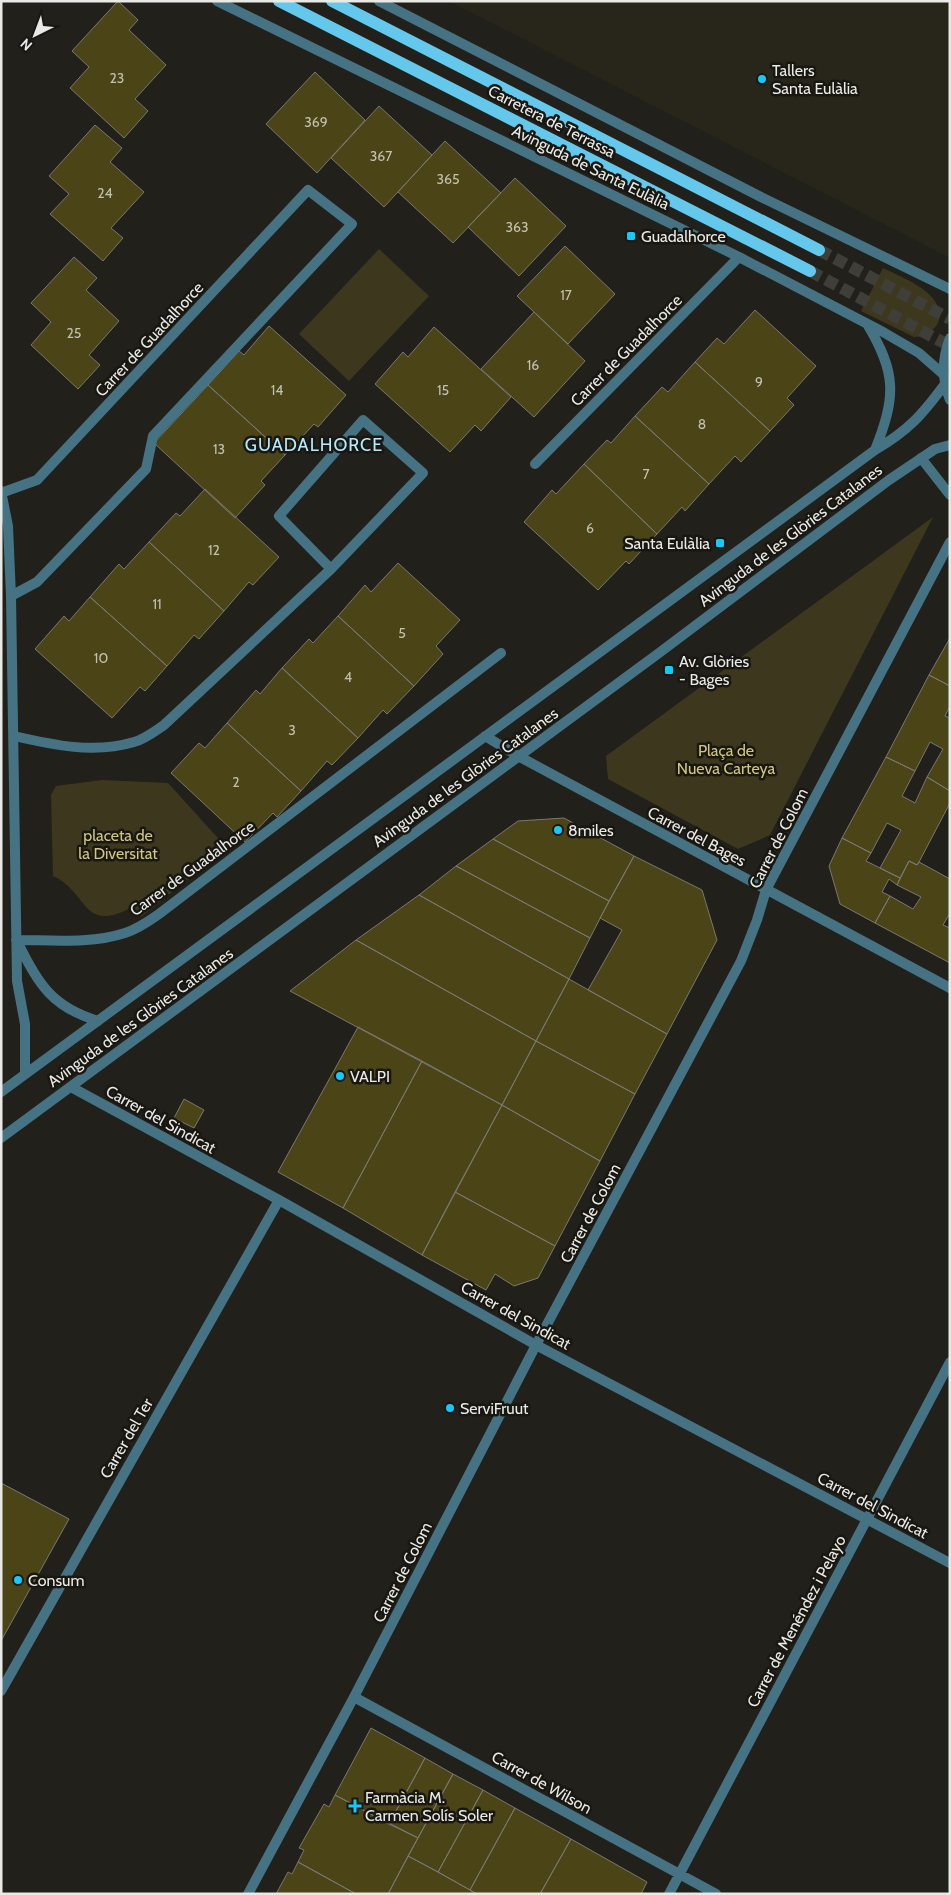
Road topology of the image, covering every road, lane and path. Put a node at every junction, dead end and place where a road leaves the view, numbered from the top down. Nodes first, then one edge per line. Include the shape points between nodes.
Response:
1 (217, 1) edge
2 (279, 1) edge
3 (332, 1) edge
4 (379, 1) edge
5 (819, 250) tunnel mouth
6 (739, 257) junction
7 (810, 271) tunnel mouth
8 (950, 289) edge
9 (866, 324) junction
10 (950, 338) edge
11 (944, 379) junction
12 (950, 400) edge
13 (950, 445) edge
14 (876, 450) junction
15 (920, 458) junction
16 (535, 464) dead end
17 (1, 492) edge
18 (950, 495) edge
19 (950, 542) edge
20 (331, 569) junction
21 (11, 596) junction
22 (501, 653) dead end
23 (14, 736) junction
24 (485, 736) junction
25 (518, 756) junction
26 (766, 890) junction
27 (16, 940) junction
28 (950, 988) edge
29 (98, 1021) junction
30 (25, 1073) junction
31 (70, 1087) junction
32 (1, 1092) edge
33 (1, 1138) edge
34 (279, 1200) junction
35 (536, 1345) junction
36 (950, 1362) edge
37 (867, 1519) junction
38 (950, 1563) edge
39 (1, 1691) edge
40 (354, 1697) junction
41 (679, 1874) junction
42 (248, 1894) edge
43 (669, 1894) edge
44 (716, 1894) edge

1 - 6 street, Avinguda de Santa Eulàlia
2 - 7 main road, Carretera de Terrassa
3 - 5 main road, Carretera de Terrassa
4 - 8 street via 767,200
6 - 9 street, Avinguda de Santa Eulàlia
6 - 16 street, Carrer de Guadalhorce
9 - 11 street, Avinguda de Santa Eulàlia via 919,353
9 - 14 street, Avinguda de les Glòries Catalanes via 882,351 891,389 885,426
10 - 11 street via 944,357
11 - 12 street
11 - 14 street, Avinguda de les Glòries Catalanes via 917,420
13 - 15 street, Avinguda de les Glòries Catalanes
14 - 24 street, Avinguda de les Glòries Catalanes
15 - 18 street
15 - 25 street, Avinguda de les Glòries Catalanes
17 - 21 street, Carrer de Guadalhorce via 8,526
17 - 21 street, Carrer de Guadalhorce via 37,480 308,190 352,224 153,436 146,470 37,582
19 - 26 street, Carrer de Colom
20 - 20 street via 423,473 363,420 279,516
20 - 23 street via 164,725 149,735 135,742 104,747 61,747
21 - 23 street, Carrer de Guadalhorce
22 - 27 street, Carrer de Guadalhorce via 136,929 116,936
23 - 27 street, Carrer de Guadalhorce
24 - 25 street, Carrer del Bages
24 - 29 street, Avinguda de les Glòries Catalanes
25 - 26 street, Carrer del Bages
25 - 31 street, Avinguda de les Glòries Catalanes
26 - 28 street, Carrer del Bages
26 - 35 street, Carrer de Colom via 741,961
27 - 29 street via 32,972 54,999
27 - 30 street via 17,981 25,1024
29 - 30 street, Avinguda de les Glòries Catalanes
30 - 32 street, Avinguda de les Glòries Catalanes
31 - 33 street, Avinguda de les Glòries Catalanes
31 - 34 street, Carrer del Sindicat
34 - 35 street, Carrer del Sindicat
34 - 39 street, Carrer del Ter
35 - 37 street, Carrer del Sindicat
35 - 40 street, Carrer de Colom
36 - 37 street, Carrer de Menéndez i Pelayo
37 - 38 street, Carrer del Sindicat
37 - 41 street, Carrer de Menéndez i Pelayo
40 - 41 street, Carrer de Wilson
40 - 42 street, Carrer de Colom
41 - 43 street, Carrer de Menéndez i Pelayo
41 - 44 street, Carrer de Wilson

